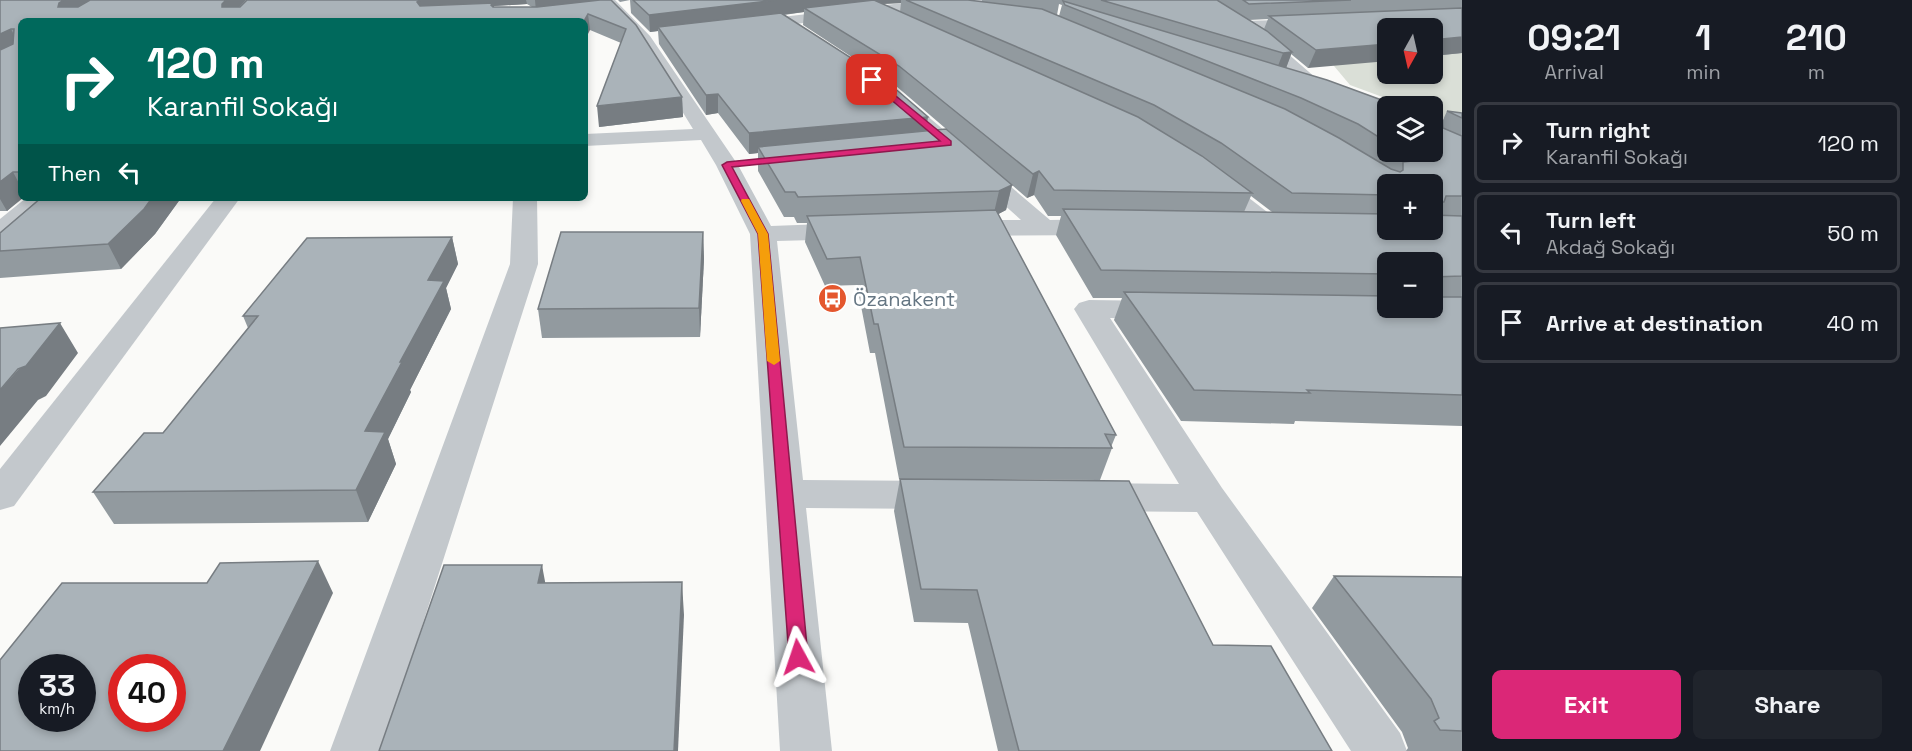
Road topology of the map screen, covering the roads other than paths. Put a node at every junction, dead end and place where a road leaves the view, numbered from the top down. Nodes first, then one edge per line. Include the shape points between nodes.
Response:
1 (892, 0) edge
2 (1200, 0) edge
3 (920, 5) junction
4 (609, 6) edge
5 (984, 7) edge
6 (874, 10) junction
7 (783, 21) junction
8 (1329, 21) edge
9 (906, 24) edge
10 (1240, 26) junction
11 (737, 27) edge
12 (812, 39) edge
13 (1291, 84) edge
14 (879, 85) edge
15 (706, 134) junction
16 (588, 140) edge
17 (948, 143) junction
18 (925, 146) edge
19 (1194, 168) edge
20 (37, 201) edge
21 (226, 201) edge
22 (525, 201) edge
23 (1041, 225) junction
24 (1122, 227) edge
25 (2, 228) edge
26 (936, 229) edge
27 (1239, 229) edge
28 (879, 231) edge
29 (763, 234) junction
30 (1194, 310) edge
31 (785, 494) junction
32 (973, 495) edge
33 (0, 496) edge
34 (1055, 496) edge
35 (1208, 498) junction
36 (356, 751) edge
37 (806, 751) edge
38 (1381, 751) edge

1 - 3 street
2 - 10 street
3 - 5 street
3 - 6 street
4 - 15 street via 650,38
6 - 7 street
6 - 9 street
7 - 11 street
7 - 12 street
8 - 10 street
10 - 13 street via 1267,43 1330,97
14 - 17 street
15 - 16 street
15 - 29 street via 738,163
17 - 18 street
17 - 23 street
19 - 27 street via 1286,230
20 - 25 street
21 - 33 street
22 - 36 street via 524,264
23 - 24 street
23 - 26 street
28 - 29 street
29 - 31 street
30 - 35 street via 1089,309
31 - 32 street
31 - 37 street
34 - 35 street
35 - 38 street

